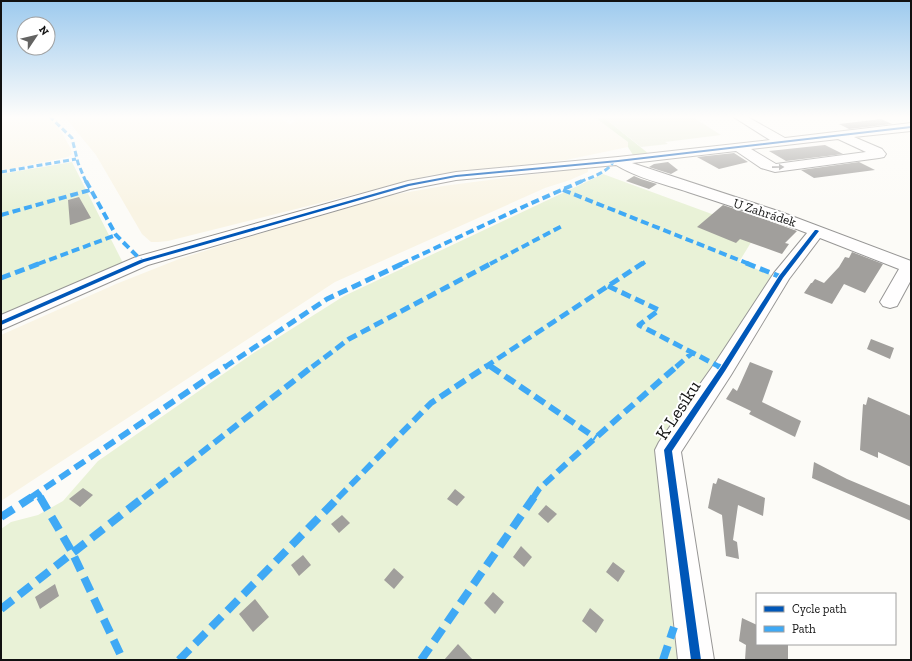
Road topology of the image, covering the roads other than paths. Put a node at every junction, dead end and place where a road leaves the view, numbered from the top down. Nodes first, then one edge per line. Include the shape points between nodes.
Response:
1 (691, 147) edge
2 (738, 147) joint
3 (864, 147) edge
4 (697, 152) junction
5 (618, 161) junction
6 (817, 231) junction
7 (910, 266) edge
8 (890, 302) dead end
9 (1, 323) edge
10 (696, 660) edge

1 - 4 street
2 -> 3 street via 766,165 777,168 879,154
2 - 4 street
4 - 5 street
5 - 6 street, U Zahrádek via 628,167 762,210
5 - 9 street via 456,176 408,185 142,261
6 - 7 street, U Zahrádek
6 - 10 street, K Lesíku via 781,277 668,450
7 - 8 street

